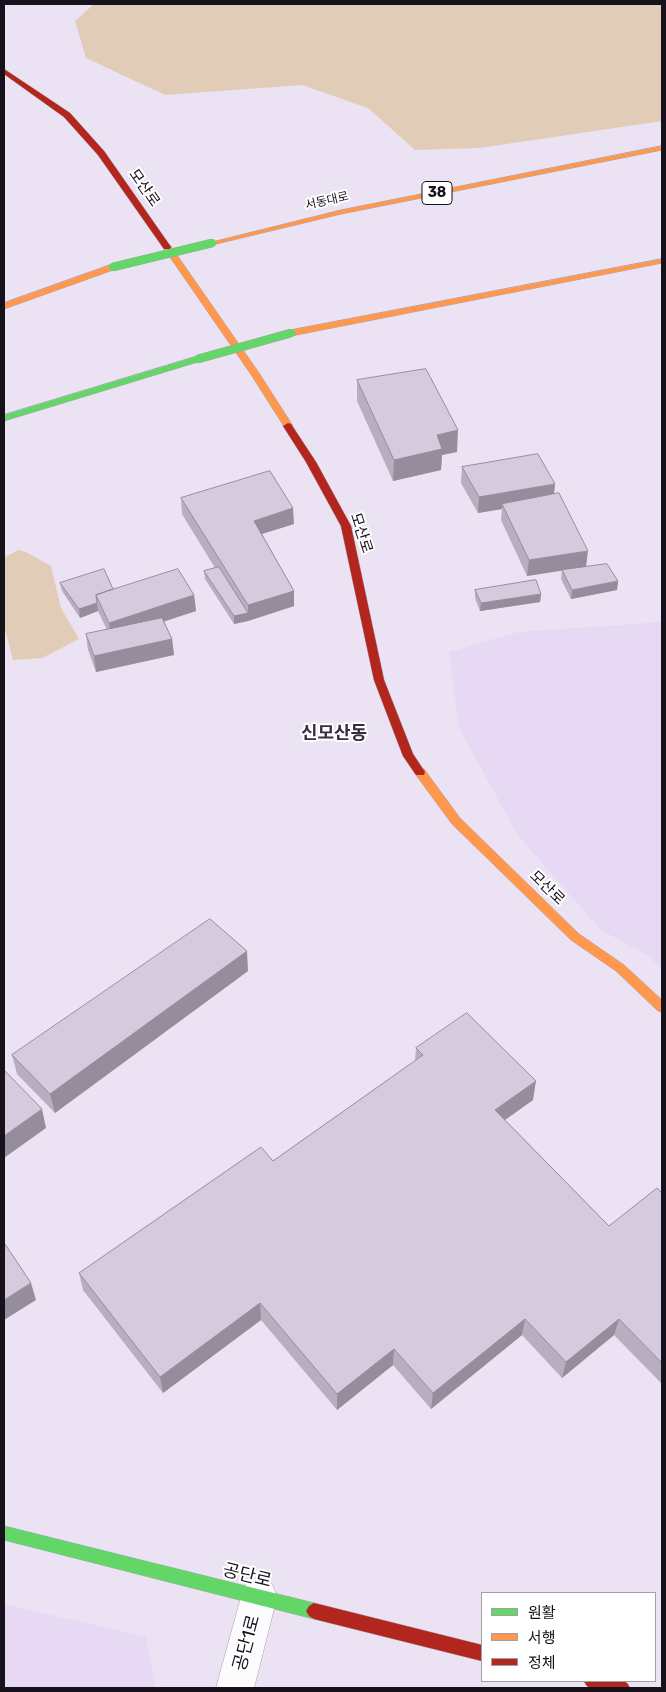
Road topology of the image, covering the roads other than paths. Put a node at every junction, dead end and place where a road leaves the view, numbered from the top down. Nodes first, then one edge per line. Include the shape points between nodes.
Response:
1 (4, 71) edge
2 (662, 148) edge
3 (662, 261) edge
4 (113, 267) junction
5 (31, 284) dead end
6 (4, 306) edge
7 (198, 359) junction
8 (52, 391) dead end
9 (4, 418) edge
10 (662, 1007) edge
11 (4, 1533) edge
12 (259, 1597) junction
13 (481, 1653) edge
14 (596, 1682) edge
15 (235, 1688) edge
16 (622, 1688) edge

1 - 10 main road, 모산로 via 67,115 101,153 256,375 311,462 346,526 379,680 408,756 456,821 575,937 620,968
2 - 4 main road, 서동대로 / 38, bridge via 341,212
3 - 7 main road, bridge via 291,333
4 - 5 main road
4 - 6 main road, 서동대로 / 38
7 - 8 main road
7 - 9 main road
11 - 12 main road, 공단로
12 - 13 main road, 공단로
12 - 15 street, 공단1로
14 - 16 main road

